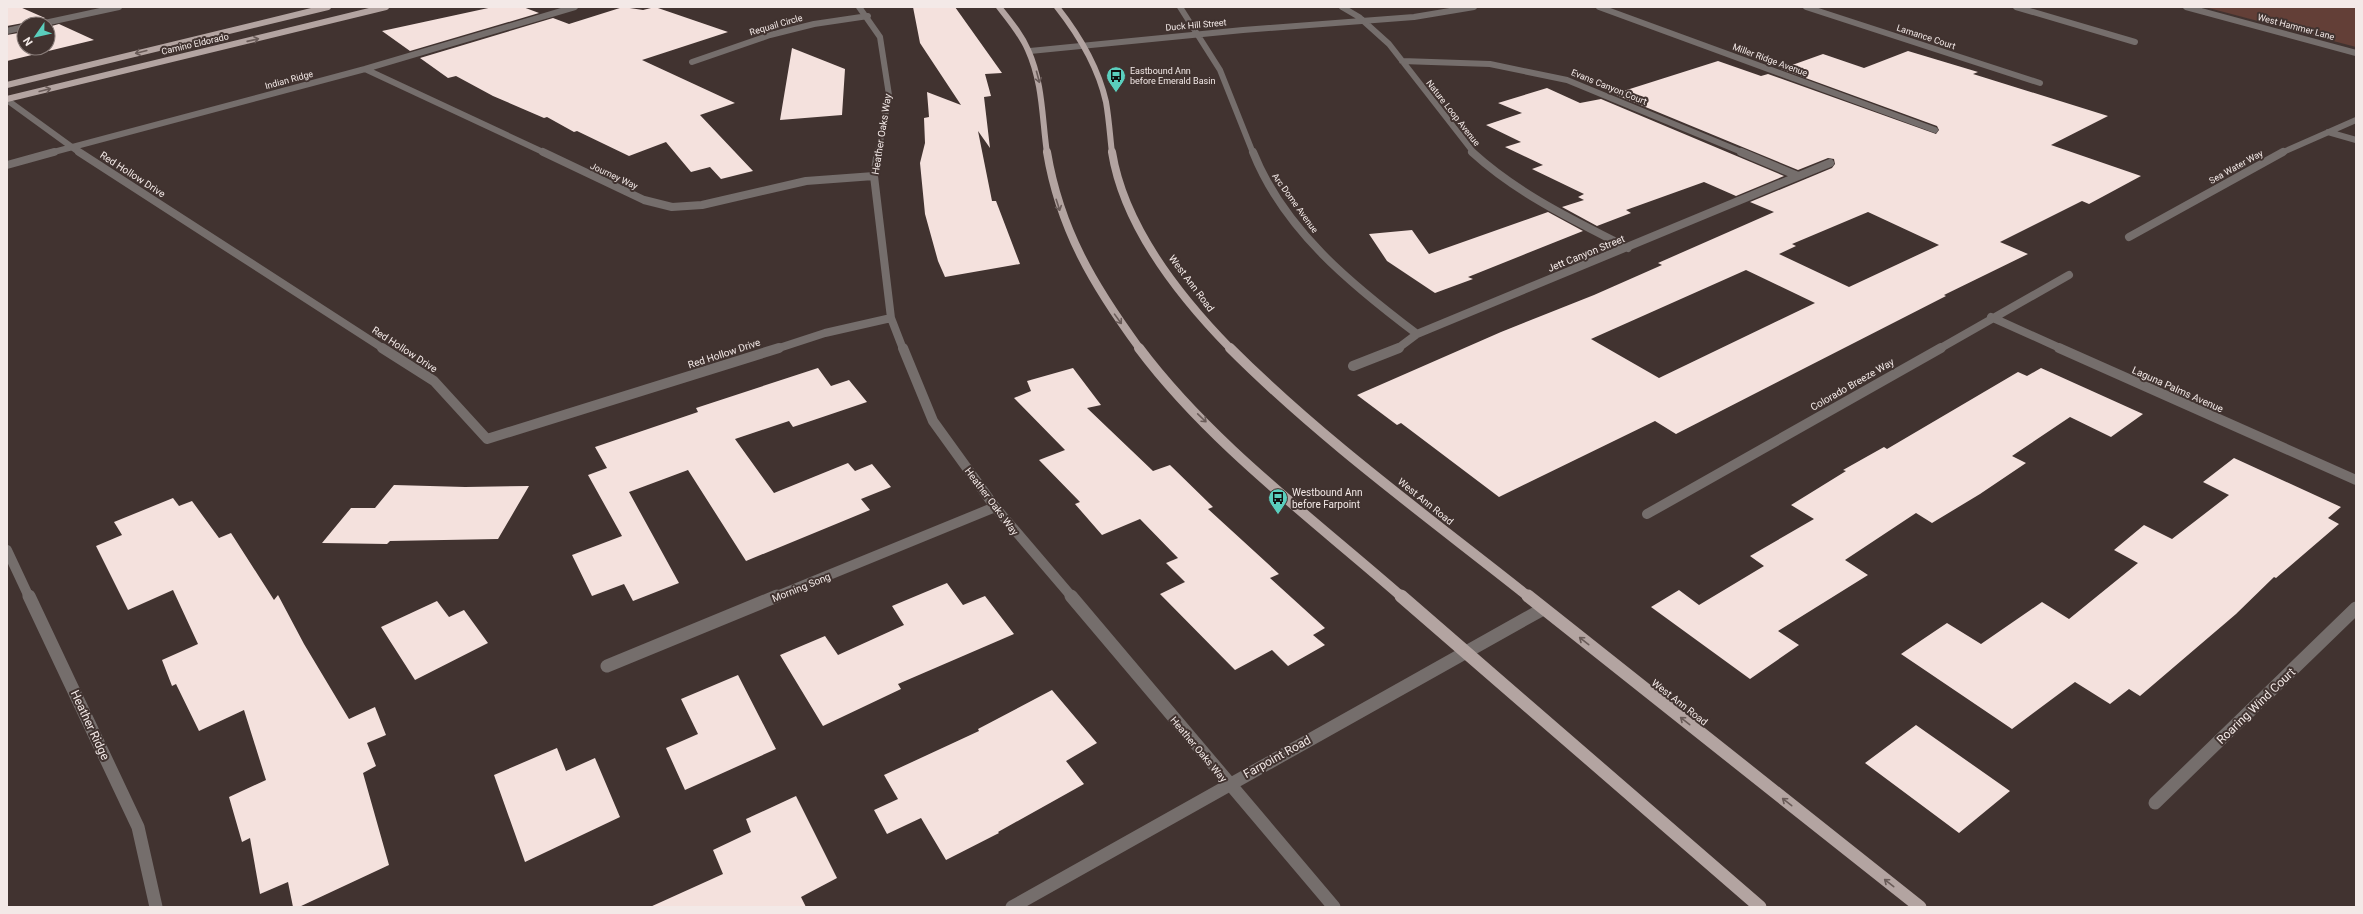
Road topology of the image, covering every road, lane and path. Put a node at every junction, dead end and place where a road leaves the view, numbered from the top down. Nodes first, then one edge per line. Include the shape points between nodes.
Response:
1 (119, 7) edge
2 (328, 7) edge
3 (386, 7) edge
4 (575, 7) edge
5 (859, 7) edge
6 (999, 7) edge
7 (1057, 7) edge
8 (1180, 7) edge
9 (1342, 7) edge
10 (1474, 7) edge
11 (1599, 7) edge
12 (1806, 7) edge
13 (2016, 7) edge
14 (2186, 7) edge
15 (868, 16) junction
16 (56, 21) edge
17 (1365, 21) junction
18 (1199, 33) junction
19 (2135, 42) dead end
20 (1084, 45) junction
21 (1030, 51) junction
22 (2356, 53) edge
23 (1402, 61) junction
24 (692, 62) dead end
25 (365, 69) junction
26 (2040, 83) dead end
27 (7, 85) edge
28 (7, 100) edge
29 (2356, 120) edge
30 (1935, 130) dead end
31 (2328, 132) junction
32 (2356, 140) edge
33 (72, 148) junction
34 (1830, 163) dead end
35 (7, 164) edge
36 (874, 176) junction
37 (1798, 176) junction
38 (2129, 237) dead end
39 (1628, 248) junction
40 (2069, 275) dead end
41 (1991, 317) junction
42 (891, 318) junction
43 (1417, 334) junction
44 (1353, 366) dead end
45 (2356, 480) edge
46 (995, 508) junction
47 (1647, 514) dead end
48 (7, 550) edge
49 (2356, 608) edge
50 (1544, 609) junction
51 (1464, 653) junction
52 (607, 666) dead end
53 (1228, 784) junction
54 (2155, 803) dead end
55 (156, 907) edge
56 (1012, 907) edge
57 (1334, 907) edge
58 (1760, 907) edge
59 (1920, 907) edge

1 - 16 street
2 -> 27 main road, Camino Eldorado
28 -> 3 main road, Camino Eldorado
4 - 25 street, Indian Ridge
5 - 15 street, Heather Oaks Way
6 - 21 main road
7 - 20 main road, West Ann Road
8 - 18 street, Arc Dome Avenue
9 - 17 street, Nature Loop Avenue
10 - 17 street, Duck Hill Street via 1433,16
11 - 30 street, Miller Ridge Avenue
12 - 26 street, Lamance Court
13 - 19 street
14 - 22 street, West Hammer Lane
15 - 24 street, Requail Circle via 814,24 770,35
15 - 36 street, Heather Oaks Way via 880,37 889,95
17 - 18 street, Duck Hill Street
17 - 23 street, Nature Loop Avenue via 1386,40
18 - 20 street, Duck Hill Street
18 - 43 street, Arc Dome Avenue via 1226,84 1264,177 1281,203 1340,273
20 - 21 street, Duck Hill Street
20 - 50 main road, West Ann Road via 1102,89 1112,158 1126,199 1152,249 1195,308 1252,372 1289,406
21 -> 51 main road via 1041,87 1047,159 1058,205 1094,282 1119,320 1164,377 1204,420
23 - 37 street, Evans Canyon Court via 1490,64 1567,80
23 - 39 street, Nature Loop Avenue via 1472,152 1499,176
25 - 33 street, Indian Ridge
25 - 36 street, Journey Way via 644,200 672,207 702,205 806,181
28 - 33 street, Red Hollow Drive
29 - 31 street, Sea Water Way
31 - 32 street
31 - 38 street, Sea Water Way via 2256,166
33 - 35 street, Indian Ridge
33 - 42 street, Red Hollow Drive via 434,381 487,440 825,333
34 - 37 street, Jett Canyon Street
36 - 42 street, Heather Oaks Way
37 - 39 street, Jett Canyon Street
39 - 43 street, Jett Canyon Street
40 - 41 street, Colorado Breeze Way
41 - 45 street, Laguna Palms Avenue
41 - 47 street, Colorado Breeze Way
42 - 46 street, Heather Oaks Way via 933,421
43 - 44 street, Jett Canyon Street via 1398,348
46 - 52 street, Morning Song
46 - 53 street, Heather Oaks Way
48 - 55 street, Heather Ridge via 138,827
49 - 54 street, Roaring Wind Court
50 - 51 street, Farpoint Road
59 -> 50 main road, West Ann Road
51 - 53 street, Farpoint Road
51 - 58 main road
53 - 56 street, Farpoint Road
53 - 57 street, Heather Oaks Way

